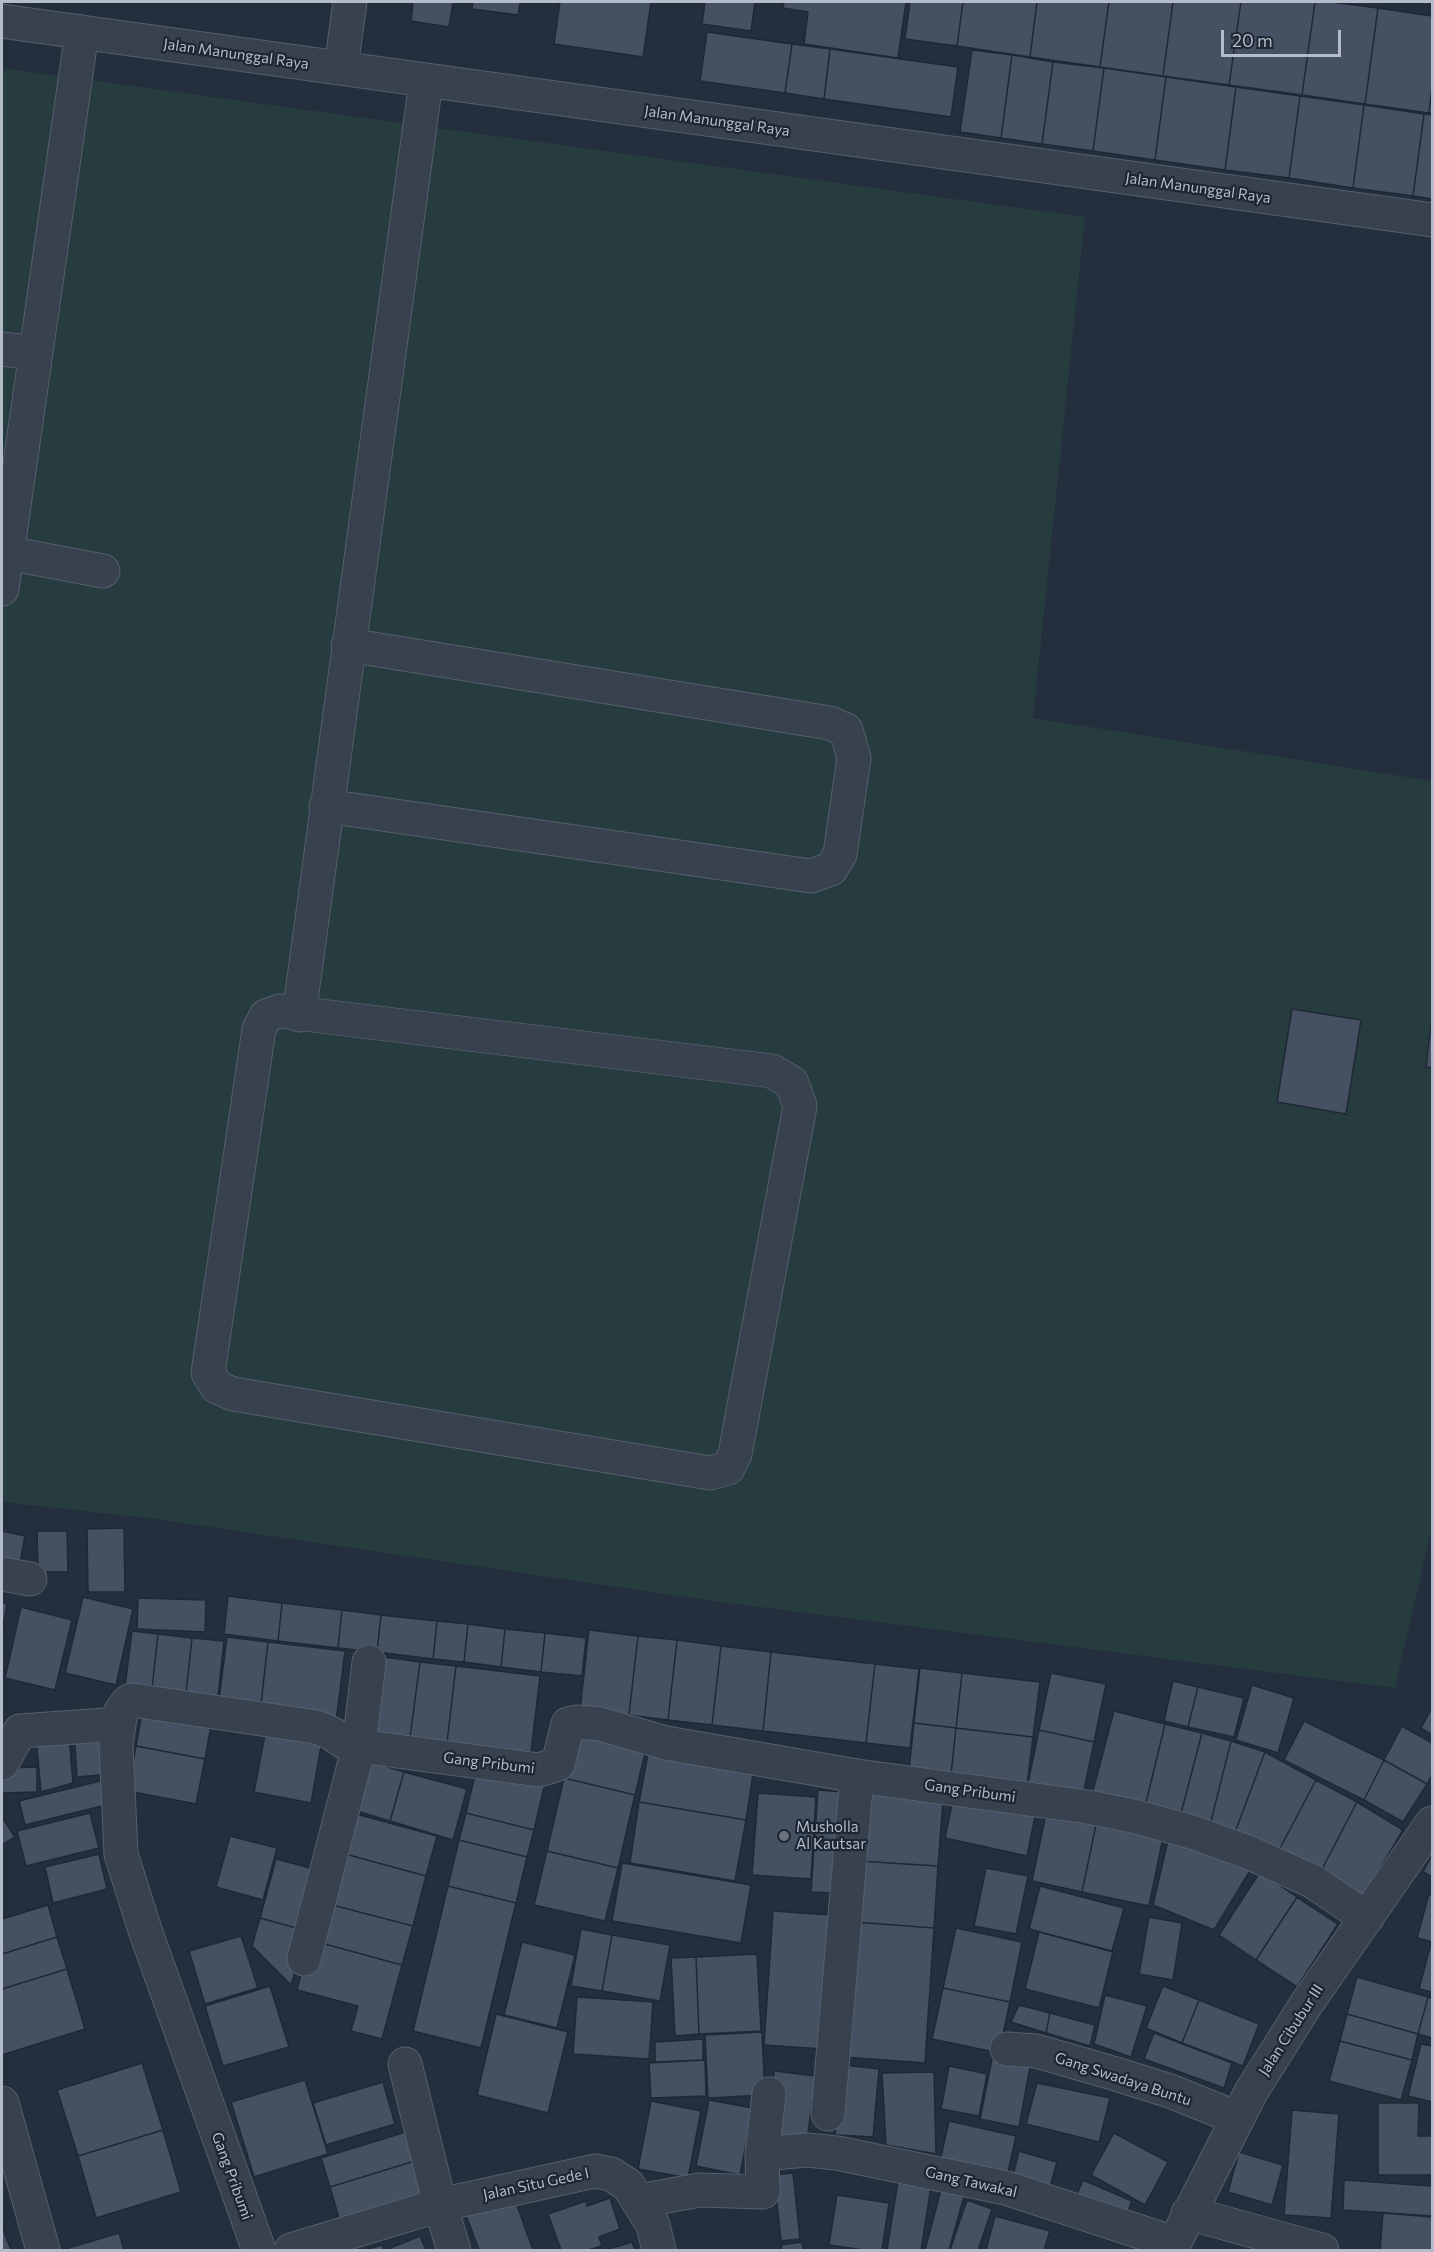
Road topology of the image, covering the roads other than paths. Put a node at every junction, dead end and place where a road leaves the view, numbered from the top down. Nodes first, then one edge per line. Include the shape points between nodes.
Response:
1 (350, 2) edge
2 (2, 21) edge
3 (82, 32) junction
4 (341, 68) junction
5 (426, 81) junction
6 (1432, 220) edge
7 (2, 349) edge
8 (36, 353) junction
9 (4, 552) edge
10 (103, 571) dead end
11 (2, 589) edge
12 (348, 645) junction
13 (326, 806) junction
14 (299, 1014) junction
15 (369, 1662) dead end
16 (119, 1724) junction
17 (360, 1746) junction
18 (2, 1763) edge
19 (857, 1776) junction
20 (1432, 1822) edge
21 (1366, 1918) junction
22 (304, 1959) dead end
23 (1007, 2049) dead end
24 (405, 2064) dead end
25 (769, 2094) dead end
26 (2, 2103) edge
27 (828, 2114) dead end
28 (1237, 2118) junction
29 (762, 2154) junction
30 (640, 2201) junction
31 (440, 2205) junction
32 (1188, 2213) junction
33 (1172, 2247) edge
34 (43, 2250) edge
35 (259, 2250) edge
36 (291, 2250) edge
37 (454, 2250) edge
38 (659, 2250) edge
39 (1322, 2250) edge

1 - 4 street
2 - 3 street, Jalan Manunggal Raya
3 - 4 street, Jalan Manunggal Raya
3 - 8 street
4 - 5 street, Jalan Manunggal Raya
5 - 6 street, Jalan Manunggal Raya
5 - 12 street
7 - 8 street
8 - 9 street
9 - 10 street
9 - 11 street
12 - 13 street
12 - 13 street via 830,723 846,730 854,758 840,854 831,869 811,876
13 - 14 street
14 - 14 street via 772,1071 792,1083 800,1106 735,1454 728,1468 710,1473 233,1394 217,1387 208,1373 259,1029 266,1016 280,1011
15 - 17 street
16 - 17 street, Gang Pribumi via 121,1711 128,1702 138,1700 316,1727
16 - 18 street via 20,1731
16 - 35 street, Gang Pribumi via 116,1744 121,1854
17 - 19 street, Gang Pribumi via 539,1770 558,1764 567,1724 576,1722 600,1724 666,1743
17 - 22 street
19 - 21 street, Gang Pribumi via 1088,1807 1192,1832 1312,1881
19 - 27 street
20 - 21 street, Jalan Cibubur III
21 - 28 street, Jalan Cibubur III via 1307,2002
23 - 28 street, Gang Swadaya Buntu via 1036,2051 1116,2074
24 - 31 street
25 - 29 street
26 - 34 street
28 - 32 street, Jalan Cibubur III
29 - 30 street via 764,2192 699,2190
29 - 33 street, Gang Tawakal via 837,2152 1006,2188
30 - 31 street, Jalan Situ Gede I via 628,2185 611,2174 595,2171
30 - 38 street, Jalan Situ Gede I via 653,2226
31 - 36 street, Jalan Situ Gede I
31 - 37 street
32 - 33 street, Jalan Cibubur III
32 - 39 street

